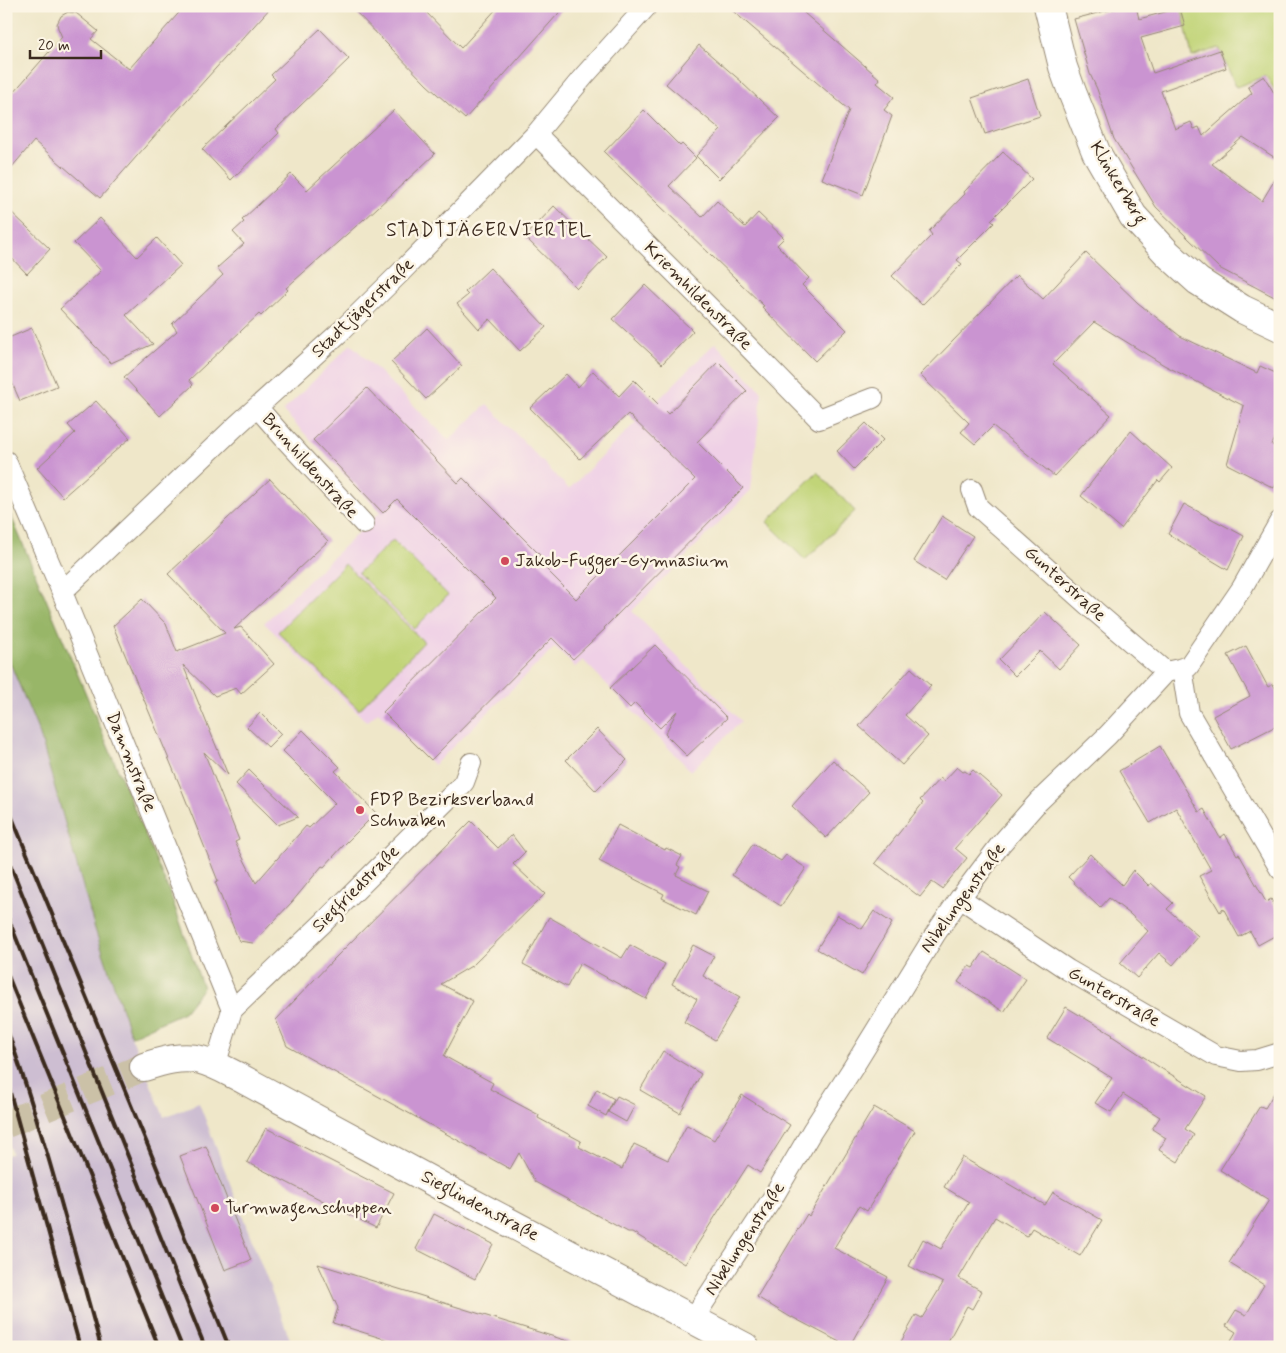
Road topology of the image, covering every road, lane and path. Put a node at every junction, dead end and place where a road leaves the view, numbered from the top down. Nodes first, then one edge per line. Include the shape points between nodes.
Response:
1 (647, 6) edge
2 (1048, 6) edge
3 (536, 134) junction
4 (1280, 327) edge
5 (873, 398) dead end
6 (257, 407) junction
7 (6, 461) edge
8 (972, 490) dead end
9 (1280, 521) edge
10 (364, 524) dead end
11 (62, 592) junction
12 (1174, 670) junction
13 (471, 763) dead end
14 (1280, 869) edge
15 (960, 898) junction
16 (232, 1010) junction
17 (1280, 1053) edge
18 (215, 1066) junction
19 (144, 1067) tunnel mouth
20 (693, 1319) junction
21 (745, 1347) edge

1 - 3 street, Stadtjägerstraße
2 - 4 street, Klinkerberg via 1072,92 1096,152 1133,216 1198,281 1242,309
3 - 5 street, Kriemhildenstraße via 819,419
3 - 6 street, Stadtjägerstraße via 340,332
6 - 10 street, Brunhildenstraße
6 - 11 street, Stadtjägerstraße
7 - 11 street, Dammstraße
8 - 12 street, Gunterstraße via 978,507 1090,607
9 - 12 street, Nibelungenstraße via 1242,588 1188,667
11 - 16 street, Dammstraße
12 - 14 street via 1189,713
12 - 15 street, Nibelungenstraße via 1038,802
13 - 16 street, Siegfriedstraße via 460,787
15 - 17 street, Gunterstraße via 1068,970 1216,1056 1241,1061
15 - 20 street, Nibelungenstraße
16 - 18 street
18 - 19 street, Sieglindenstraße via 188,1058
18 - 20 street, Sieglindenstraße
20 - 21 street, Sieglindenstraße

